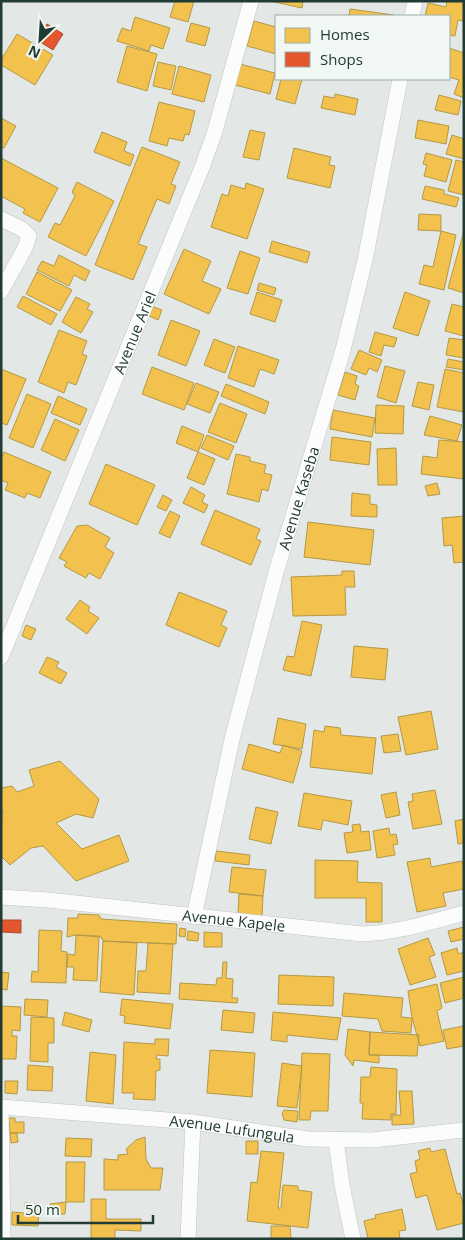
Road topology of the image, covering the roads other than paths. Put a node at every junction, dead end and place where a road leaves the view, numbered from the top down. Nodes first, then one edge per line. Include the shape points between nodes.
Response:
1 (251, 1) edge
2 (415, 1) edge
3 (412, 15) edge
4 (400, 80) edge
5 (1, 219) edge
6 (1, 291) edge
7 (1, 657) edge
8 (1, 898) edge
9 (464, 913) edge
10 (194, 917) junction
11 (1, 1108) edge
12 (193, 1122) junction
13 (464, 1130) edge
14 (336, 1140) junction
15 (3, 1239) edge
16 (188, 1239) edge
17 (353, 1239) edge

1 - 7 street, Avenue Ariel via 203,165
2 - 3 street
4 - 10 street, Avenue Kaseba via 344,350 278,568 235,729
5 - 6 street via 29,236
8 - 10 street, Avenue Kapele via 48,900
9 - 10 street, Avenue Kapele via 402,930 362,934
11 - 12 street, Avenue Lufungula
11 - 15 street
12 - 14 street, Avenue Lufungula via 308,1139
12 - 16 street
13 - 14 street, Avenue Lufungula via 372,1140
14 - 17 street

